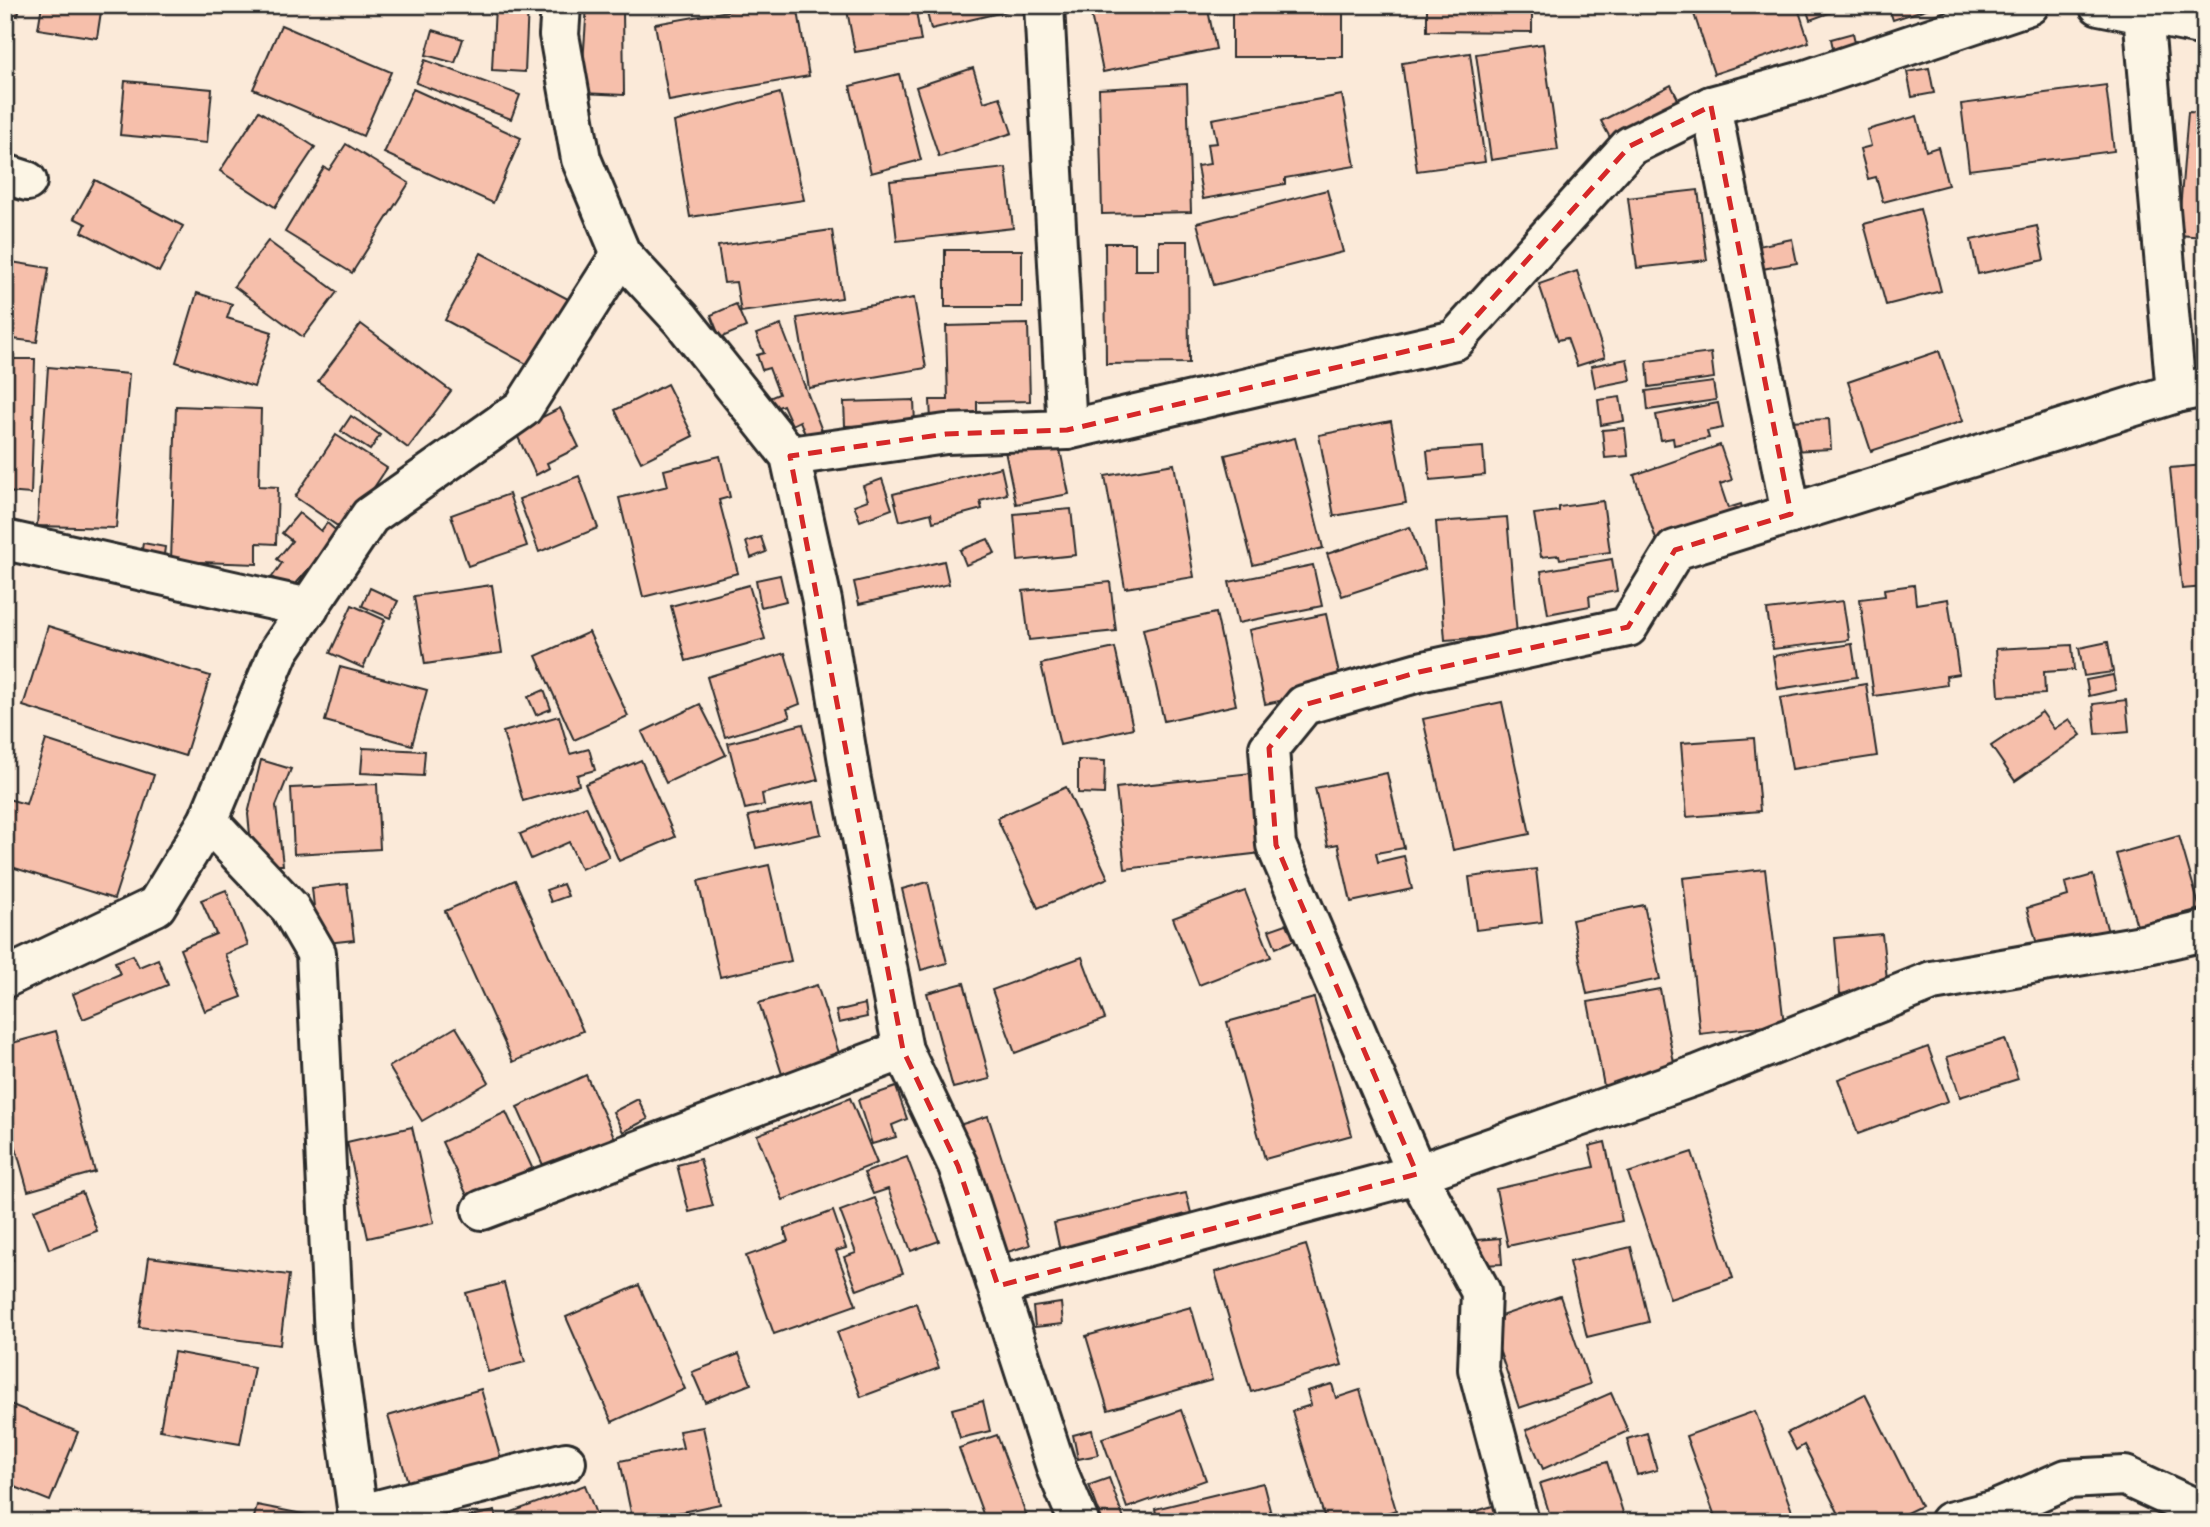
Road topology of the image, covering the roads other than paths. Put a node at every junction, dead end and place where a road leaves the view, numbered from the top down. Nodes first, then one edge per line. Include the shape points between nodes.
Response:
1 (561, 5) edge
2 (1044, 5) edge
3 (2029, 5) edge
4 (2099, 5) edge
5 (2143, 13) junction
6 (2205, 26) edge
7 (1711, 106) junction
8 (621, 254) junction
9 (2191, 390) edge
10 (1067, 430) junction
11 (790, 456) junction
12 (1791, 514) junction
13 (5, 540) edge
14 (309, 608) junction
15 (208, 821) junction
16 (2205, 931) edge
17 (5, 978) edge
18 (903, 1050) junction
19 (1417, 1174) junction
20 (482, 1210) dead end
21 (998, 1286) junction
22 (566, 1462) dead end
23 (2205, 1513) edge
24 (357, 1518) edge
25 (1079, 1522) edge
26 (1519, 1522) edge
27 (1949, 1522) edge

1 - 8 street via 559,35 581,159
2 - 10 street
3 - 7 street via 1803,81
4 - 5 street
5 - 6 street
5 - 9 street
7 - 10 street via 1630,146 1455,340
7 - 12 street
8 - 11 street via 681,319
8 - 14 street via 523,408 370,516
9 - 12 street
10 - 11 street via 946,434
11 - 18 street via 822,601
12 - 19 street via 1675,550 1628,627 1419,672 1304,705 1269,748 1276,845
13 - 14 street
14 - 15 street via 279,651
15 - 17 street via 156,906
15 - 24 street via 290,908 316,953 334,1338
16 - 19 street via 1932,981 1700,1074
18 - 20 street
18 - 21 street via 958,1166
19 - 21 street
19 - 26 street via 1481,1292 1478,1369
21 - 25 street via 1057,1470
22 - 24 street
23 - 27 street via 2125,1476 2067,1479 1996,1510

